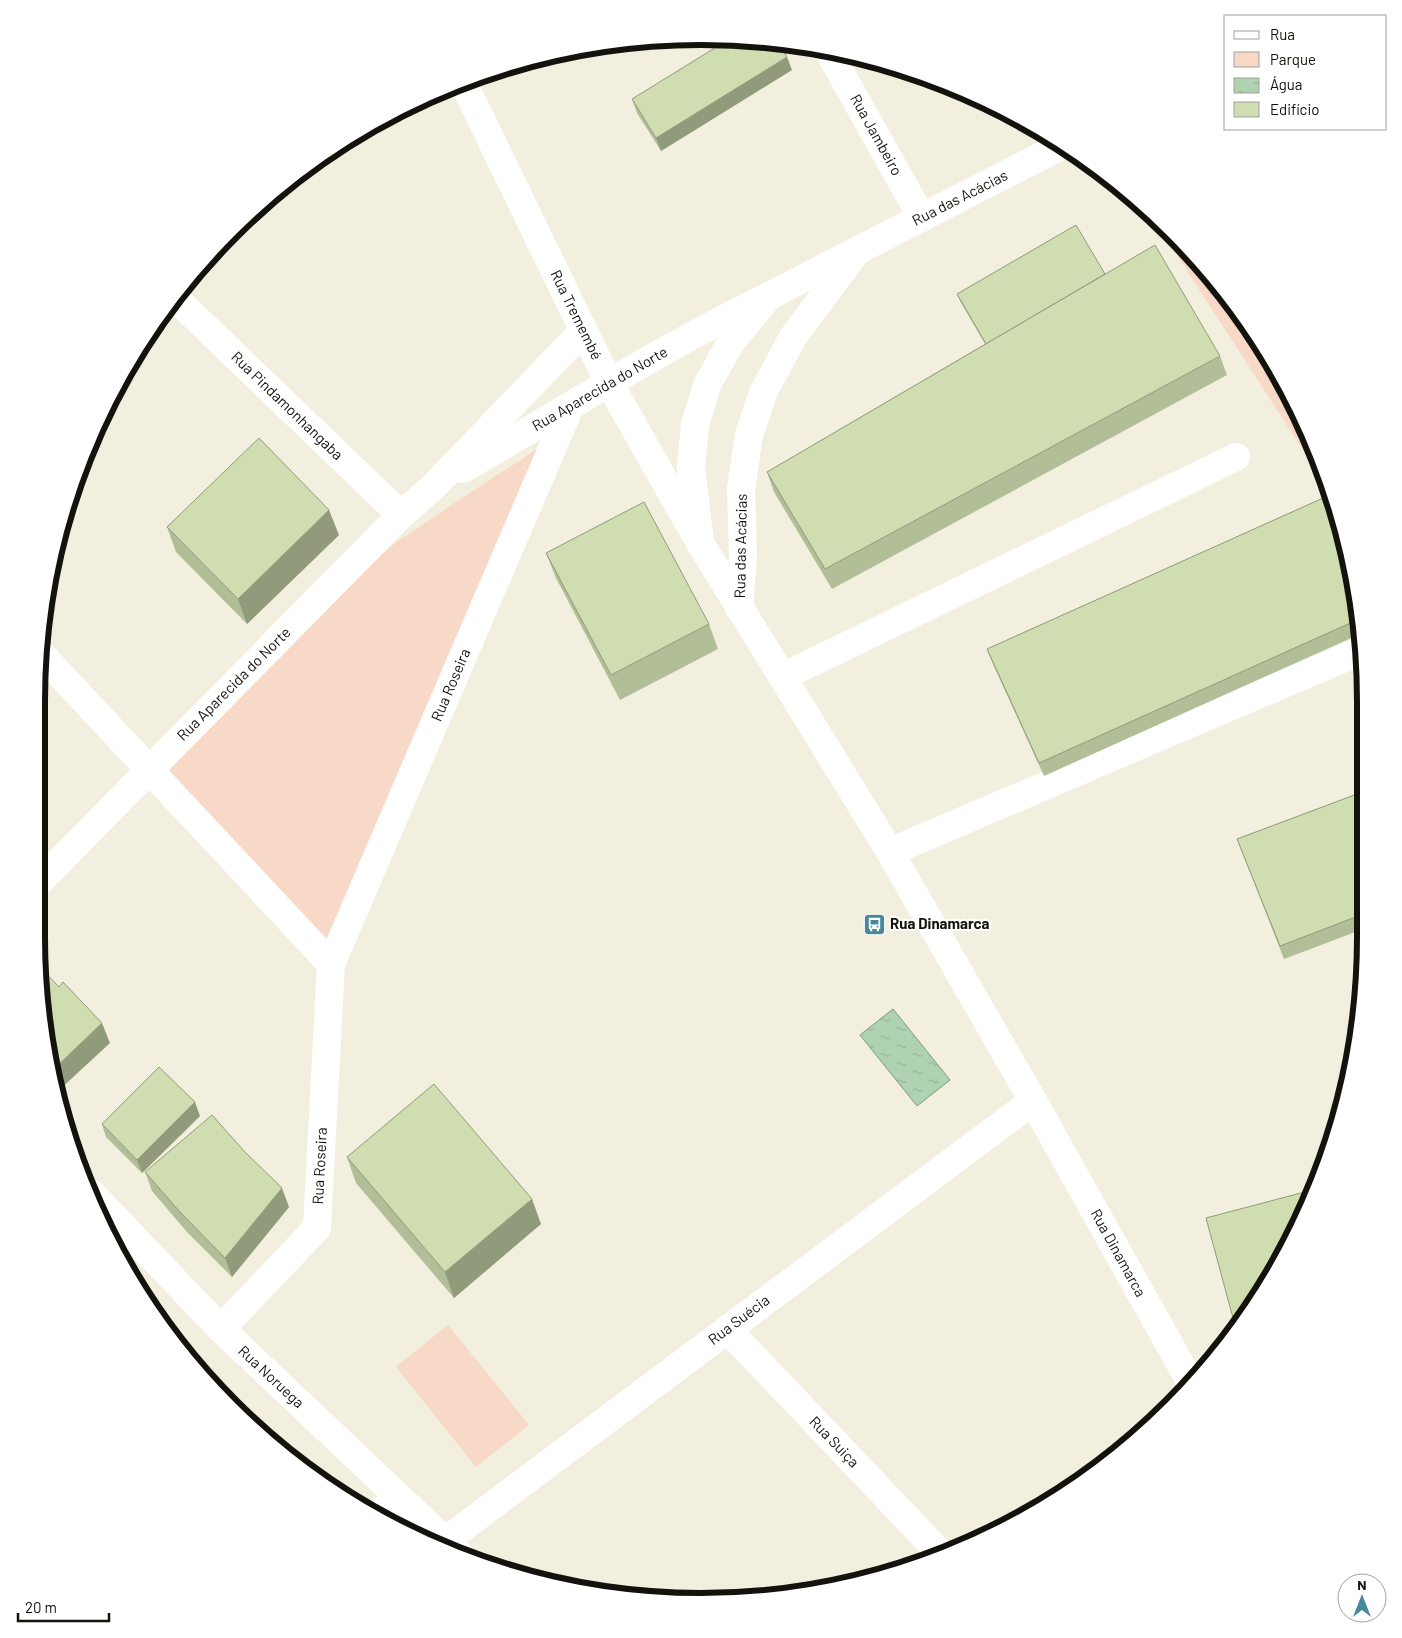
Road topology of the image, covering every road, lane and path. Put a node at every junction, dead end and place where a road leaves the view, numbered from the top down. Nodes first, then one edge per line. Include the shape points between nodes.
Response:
1 (833, 59) edge
2 (466, 89) edge
3 (1055, 149) edge
4 (922, 218) junction
5 (859, 249) junction
6 (769, 296) junction
7 (181, 302) edge
8 (584, 330) junction
9 (609, 383) junction
10 (570, 407) junction
11 (1236, 457) dead end
12 (434, 486) junction
13 (400, 515) junction
14 (700, 543) junction
15 (739, 608) junction
16 (1355, 653) edge
17 (46, 659) edge
18 (782, 677) junction
19 (150, 770) junction
20 (890, 852) junction
21 (45, 876) edge
22 (331, 964) junction
23 (1033, 1101) junction
24 (103, 1206) edge
25 (727, 1329) junction
26 (221, 1330) junction
27 (1188, 1377) edge
28 (399, 1498) junction
29 (383, 1510) edge
30 (444, 1540) edge
31 (456, 1545) edge
32 (936, 1549) edge

1 - 4 street, Rua Jambeiro
2 - 8 street, Rua Tremembé
3 - 4 street, Rua das Acácias
4 - 5 street, Rua das Acácias
5 - 6 street, Rua das Acácias
5 - 15 street, Rua das Acácias via 793,337 764,393 749,436 741,489 743,557
6 - 9 street, Rua Aparecida do Norte
6 - 14 street, Rua das Acácias via 731,342 707,385 695,425 691,467
7 - 13 street, Rua Pindamonhangaba
8 - 9 street, Rua Tremembé
8 - 12 street, Rua Aparecida do Norte
9 - 10 street, Rua Aparecida do Norte
9 - 14 street, Rua Tremembé
10 - 12 street, Rua Aparecida do Norte
10 - 22 street, Rua Roseira
11 - 18 street
12 - 13 street, Rua Aparecida do Norte
13 - 19 street, Rua Aparecida do Norte
14 - 15 street, Rua das Acácias
15 - 18 street, Rua Dinamarca
16 - 20 street
17 - 19 street
18 - 20 street, Rua Dinamarca
19 - 21 street, Rua Aparecida do Norte
19 - 22 street
20 - 23 street, Rua Dinamarca
22 - 26 street, Rua Roseira via 317,1228
23 - 25 street, Rua Suécia
23 - 27 street, Rua Dinamarca
24 - 26 street, Rua Noruega
25 - 31 street, Rua Suécia
25 - 32 street, Rua Suiça
26 - 28 street, Rua Noruega
28 - 29 street
28 - 30 street, Rua Noruega

